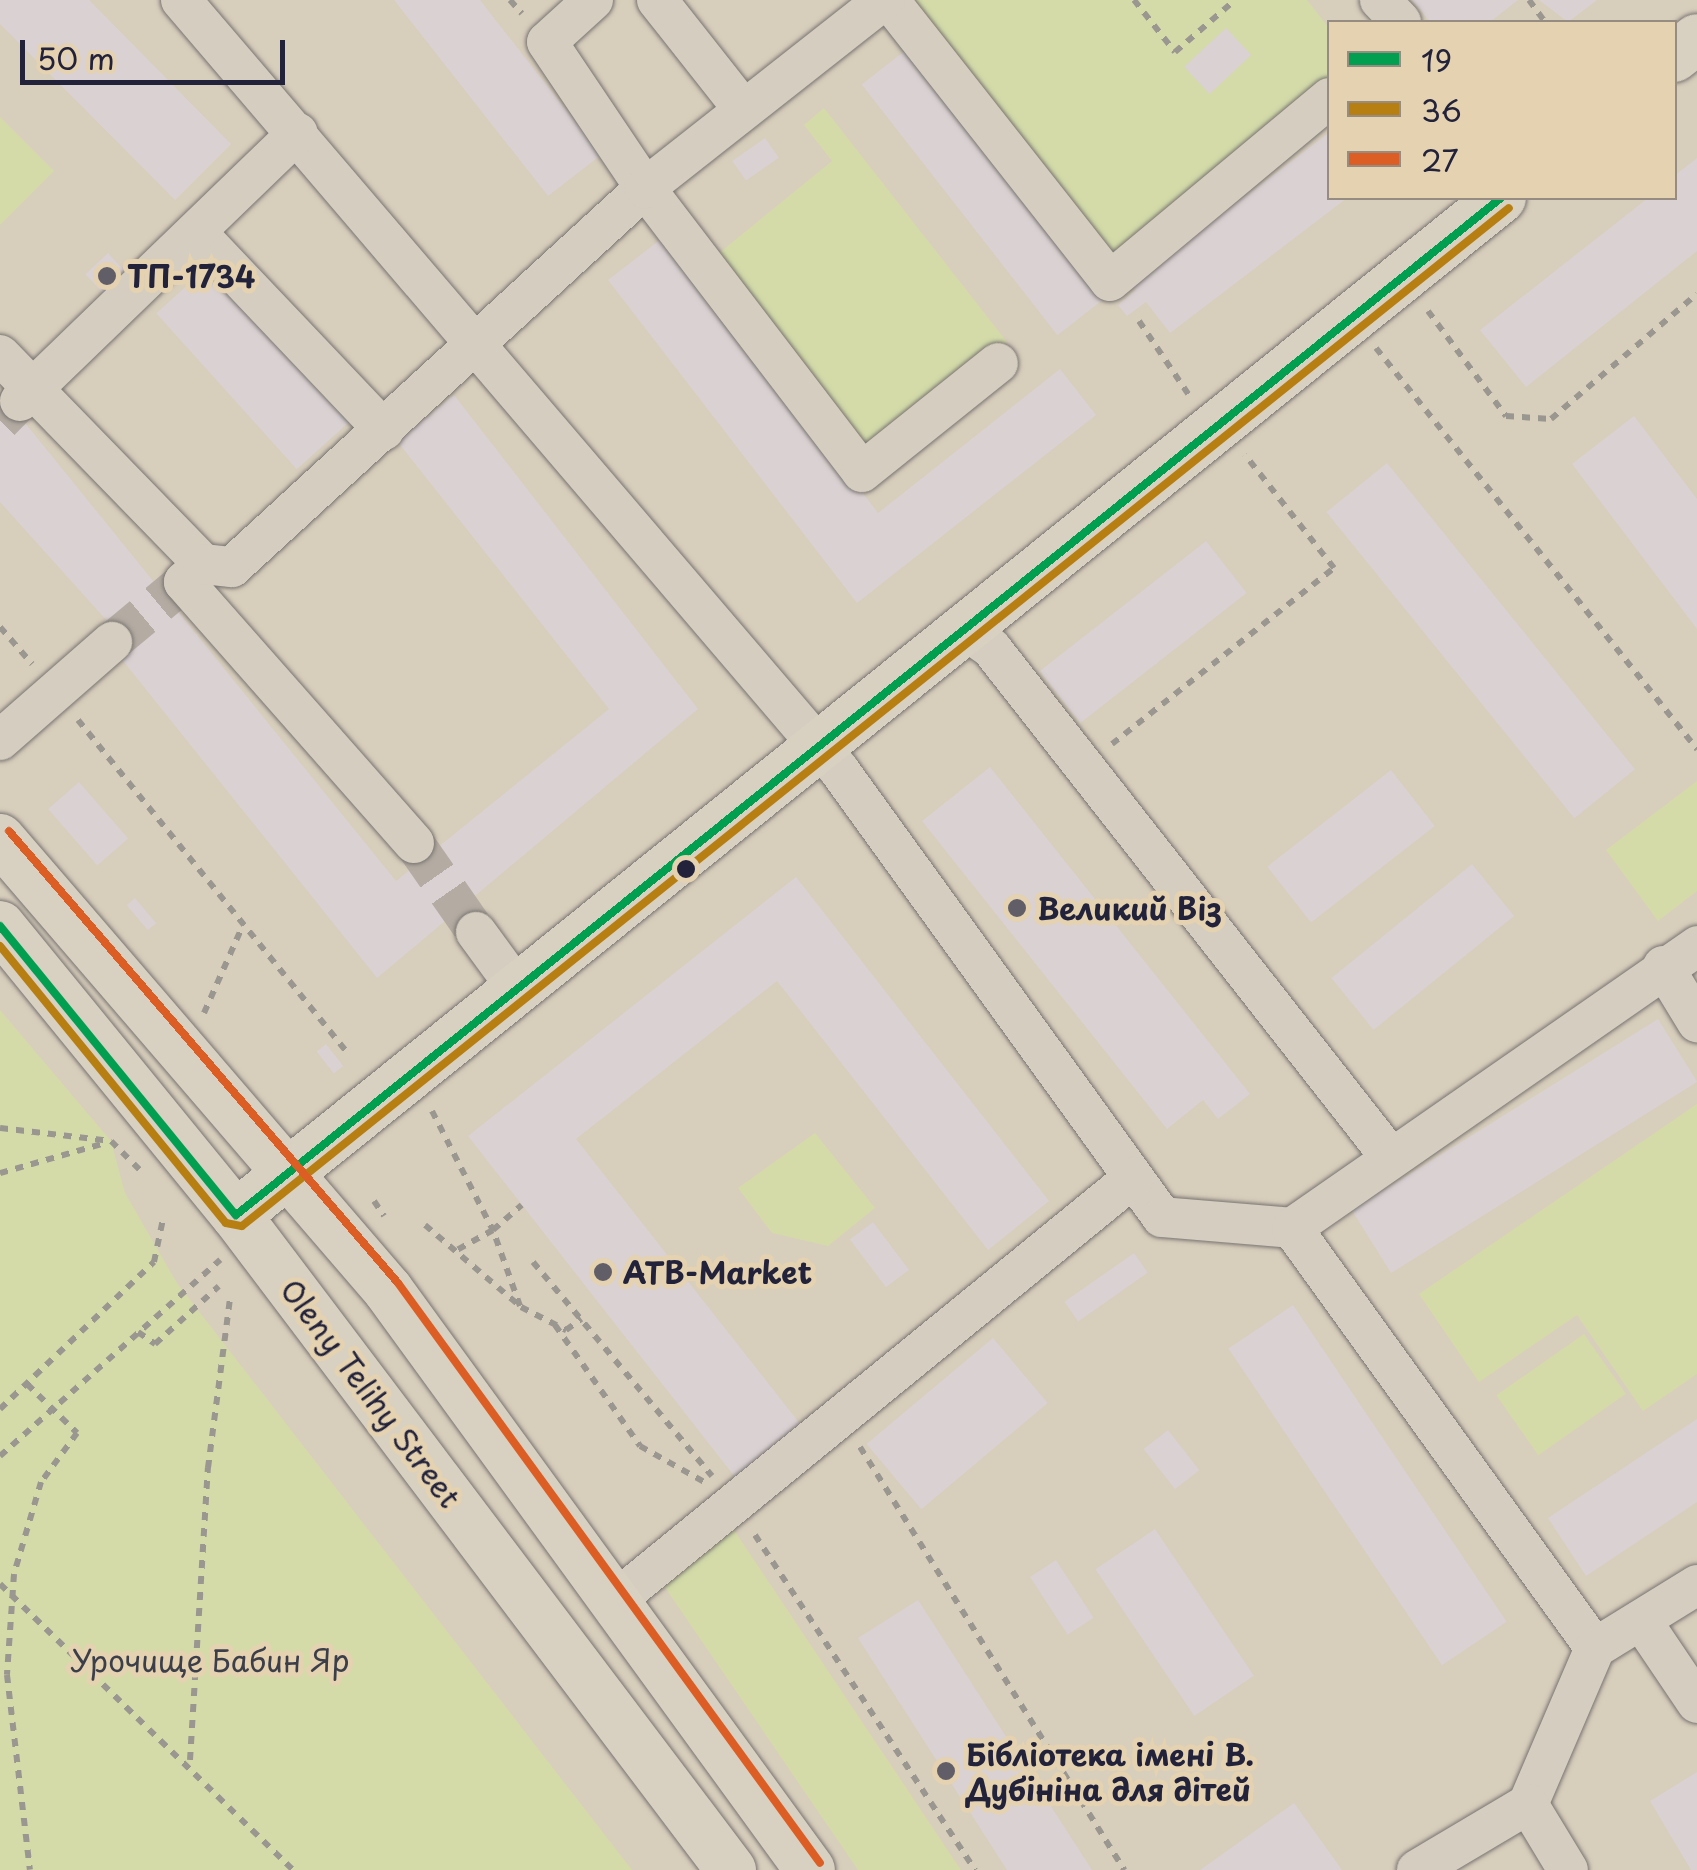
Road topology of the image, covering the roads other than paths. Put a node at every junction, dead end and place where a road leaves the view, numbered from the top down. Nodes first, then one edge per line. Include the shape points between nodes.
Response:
1 (182, 0) edge
2 (593, 0) edge
3 (657, 0) edge
4 (887, 0) edge
5 (1380, 0) edge
6 (1398, 20) edge
7 (1697, 39) edge
8 (1677, 55) edge
9 (1327, 100) edge
10 (743, 109) junction
11 (298, 134) junction
12 (645, 188) junction
13 (1498, 200) edge
14 (196, 232) junction
15 (479, 340) junction
16 (0, 355) edge
17 (998, 363) dead end
18 (27, 396) junction
19 (384, 430) junction
20 (203, 564) junction
21 (964, 629) junction
22 (112, 642) tunnel mouth
23 (0, 740) edge
24 (814, 749) junction
25 (0, 839) edge
26 (414, 844) tunnel mouth
27 (0, 926) edge
28 (476, 932) tunnel mouth
29 (1680, 956) edge
30 (517, 988) junction
31 (1697, 1022) edge
32 (1388, 1154) junction
33 (290, 1170) junction
34 (1133, 1178) junction
35 (1292, 1228) junction
36 (228, 1238) junction
37 (1697, 1585) edge
38 (617, 1599) junction
39 (1641, 1620) junction
40 (1595, 1648) junction
41 (1697, 1703) edge
42 (1528, 1804) junction
43 (731, 1870) edge
44 (810, 1870) edge
45 (1418, 1870) edge
46 (1568, 1870) edge

1 - 11 street
2 - 12 street via 547,42
3 - 10 street
4 - 9 street via 1110,281
4 - 10 street
5 - 6 street
7 - 8 main road
10 - 12 street
11 - 14 street
11 - 15 street
12 - 15 street
12 - 17 street via 862,472
13 - 21 main road
14 - 18 street
14 - 19 street
15 - 19 street
15 - 24 street
16 - 18 street
18 - 20 street
19 - 20 street via 232,567
20 - 26 street via 184,582
21 - 24 main road
21 - 32 street via 991,648 1079,771
22 - 23 street
24 - 30 main road
24 - 34 street via 839,770
25 - 33 main road
27 - 36 main road, Oleny Telihy Street
28 - 30 street
29 - 31 street
29 - 32 street
30 - 33 main road
32 - 35 street
33 - 36 main road
33 - 38 main road
34 - 35 street via 1162,1217
34 - 38 street
35 - 40 street
36 - 43 main road, Oleny Telihy Street
37 - 39 street
38 - 44 main road
39 - 40 street
39 - 41 street
40 - 42 street
42 - 45 street
42 - 46 street

